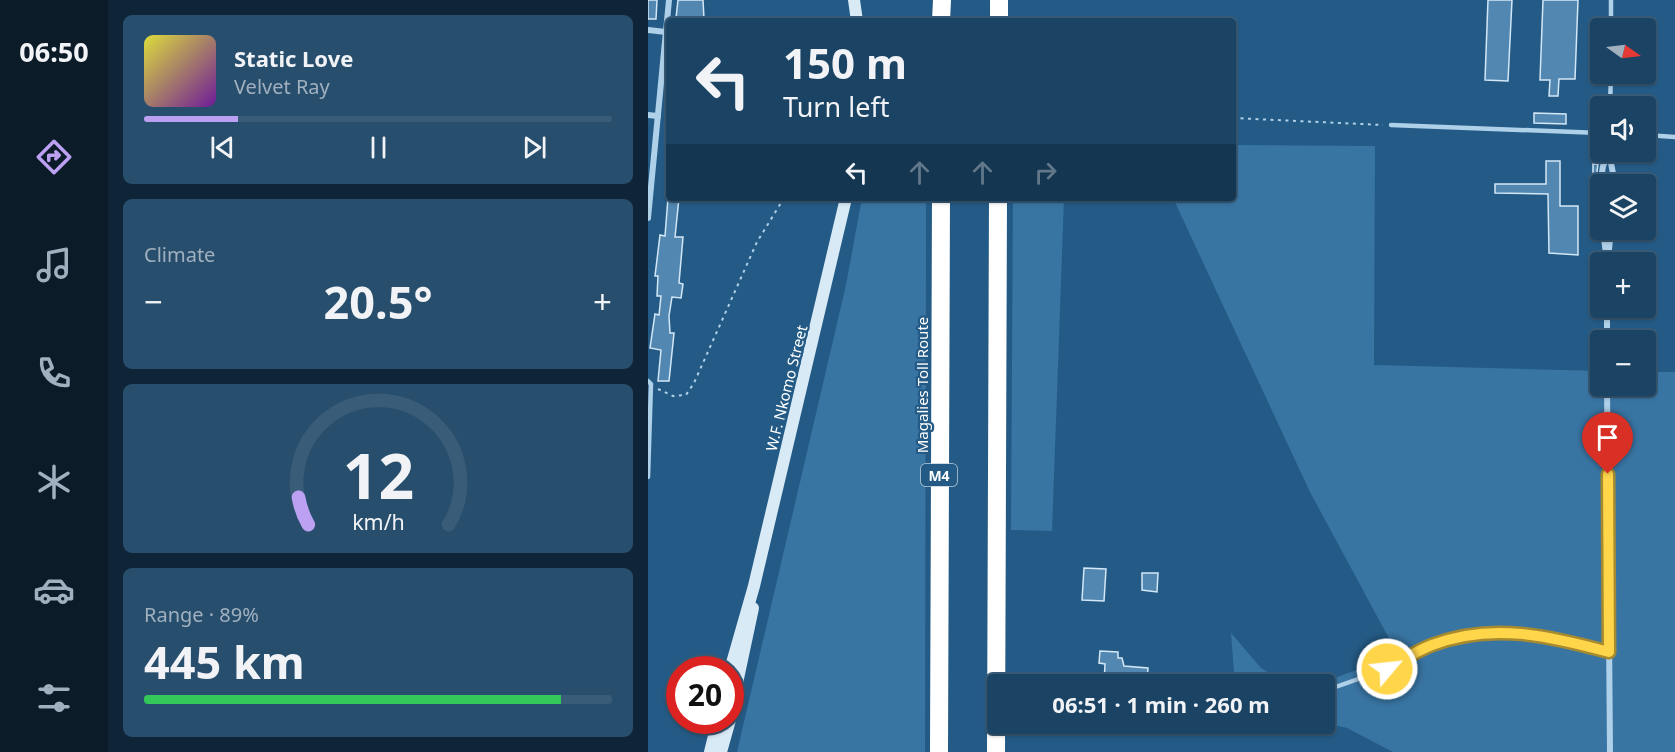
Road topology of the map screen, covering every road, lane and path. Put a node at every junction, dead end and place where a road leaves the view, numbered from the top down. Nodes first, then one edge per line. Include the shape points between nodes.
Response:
1 (669, 0) edge
2 (855, 0) edge
3 (942, 0) edge
4 (999, 0) edge
5 (1611, 0) edge
6 (667, 18) edge
7 (857, 18) edge
8 (942, 18) edge
9 (999, 18) edge
10 (1611, 18) edge
11 (648, 30) edge
12 (666, 32) joint
13 (648, 115) edge
14 (658, 116) junction
15 (1236, 118) edge
16 (1391, 125) joint
17 (1590, 133) edge
18 (1656, 136) edge
19 (1675, 137) edge
20 (649, 199) edge
21 (782, 201) edge
22 (845, 201) edge
23 (940, 201) edge
24 (998, 201) edge
25 (648, 218) edge
26 (649, 383) edge
27 (1607, 396) edge
28 (648, 477) edge
29 (754, 586) junction
30 (1609, 652) junction
31 (734, 656) edge
32 (744, 656) edge
33 (996, 674) edge
34 (1335, 688) edge
35 (714, 734) edge
36 (726, 734) edge
37 (997, 734) edge
38 (710, 752) edge
39 (721, 752) edge
40 (938, 752) edge
41 (998, 752) edge
42 (1610, 752) edge

1 - 6 street
2 - 7 main road
3 - 8 highway
4 - 9 highway
5 - 10 lane
11 - 12 street
12 - 14 street
13 - 14 street
14 - 20 street
15 - 16 path
16 - 17 lane
18 - 19 lane
20 - 25 street
21 - 26 path via 757,242 686,395 673,396
22 - 29 main road, W.F. Nkomo Street
23 - 40 highway, Magalies Toll Route / M4
24 - 33 highway
26 - 28 lane
27 - 30 street
29 - 31 main road, W.F. Nkomo Street
29 - 32 main road, W.F. Nkomo Street
30 - 34 lane via 1537,634 1482,633 1431,645 1387,669
30 - 42 street
35 - 38 main road
36 - 39 main road, W.F. Nkomo Street
37 - 41 highway

